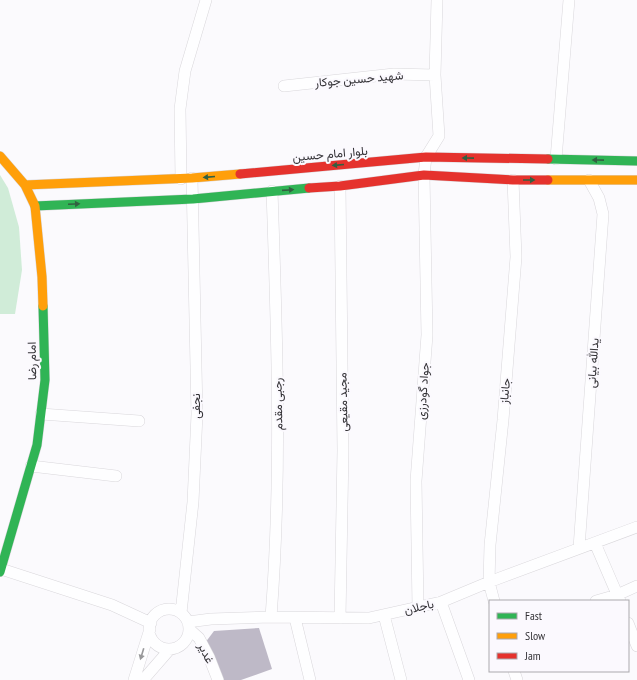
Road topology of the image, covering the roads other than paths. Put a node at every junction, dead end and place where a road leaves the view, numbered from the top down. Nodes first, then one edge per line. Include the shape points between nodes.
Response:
1 (206, 0) edge
2 (437, 0) edge
3 (569, 0) edge
4 (435, 75) junction
5 (284, 86) dead end
6 (0, 156) edge
7 (426, 157) junction
8 (556, 159) junction
9 (637, 161) edge
10 (424, 176) junction
11 (186, 178) junction
12 (513, 180) junction
13 (588, 180) junction
14 (637, 180) edge
15 (25, 184) junction
16 (340, 186) junction
17 (272, 191) junction
18 (193, 199) junction
19 (35, 206) junction
20 (41, 414) junction
21 (139, 421) dead end
22 (31, 466) junction
23 (116, 476) dead end
24 (637, 518) edge
25 (637, 527) edge
26 (595, 542) junction
27 (579, 548) junction
28 (0, 570) edge
29 (489, 582) junction
30 (637, 586) edge
31 (618, 598) edge
32 (494, 600) edge
33 (603, 600) edge
34 (441, 602) junction
35 (418, 607) junction
36 (181, 613) junction
37 (384, 615) junction
38 (271, 617) junction
39 (295, 618) junction
40 (340, 618) junction
41 (150, 626) junction
42 (189, 626) junction
43 (629, 626) edge
44 (637, 646) edge
45 (170, 649) junction
46 (134, 680) edge
47 (143, 680) edge
48 (218, 680) edge
49 (310, 680) edge
50 (401, 680) edge
51 (469, 680) edge

1 - 11 street, نجفی via 185,71 180,109
2 - 4 street
3 - 8 street
4 - 5 street, شهید حسین جوکار via 394,74
4 - 7 street via 439,136
6 - 15 main road, امام رضا
8 -> 7 main road, بلوار امام حسین
7 - 10 street, جواد گودرزی
7 -> 11 main road, بلوار امام حسین
9 -> 8 main road, بلوار امام حسین
10 - 12 main road
10 - 16 main road
10 - 35 street, جواد گودرزی via 427,335 416,481
11 - 15 main road, بلوار امام حسین
11 - 18 street, نجفی
12 -> 13 main road
12 - 29 street, جانباز via 516,257 490,545
13 - 14 main road
13 - 27 street, یدالله بیانی via 599,198 604,214
15 - 19 main road, امام رضا
17 -> 16 main road
16 - 40 street, مجید مقیعی via 343,450
17 - 18 main road
17 - 38 street, رجبی مقدم via 278,466
19 -> 18 main road
18 - 36 street, نجفی via 197,414 192,502
19 - 20 main road, امام رضا via 42,277 45,372
20 - 21 street
20 - 22 main road, امام رضا
22 - 23 street
22 - 28 main road, امام رضا
24 - 25 street
25 - 26 street, باجلان
26 - 27 street, باجلان
26 - 31 street
27 - 29 street, باجلان
28 - 41 street via 112,605
29 - 32 street, جانباز
29 - 34 street, باجلان
30 - 31 street
31 - 33 street
34 - 35 street, باجلان
34 - 51 street
35 - 37 street, باجلان
36 - 41 street via 163,610 153,617
36 - 42 street via 186,617
37 - 40 street, باجلان
37 - 50 street
38 - 39 street, باجلان
38 - 42 street, باجلان via 211,619
39 - 40 street, باجلان
39 - 49 street
41 - 45 street via 151,635 158,645
41 -> 46 street
42 - 45 street via 186,640 176,648
42 - 48 street, غدیر via 199,638
43 - 44 street
45 - 47 street

